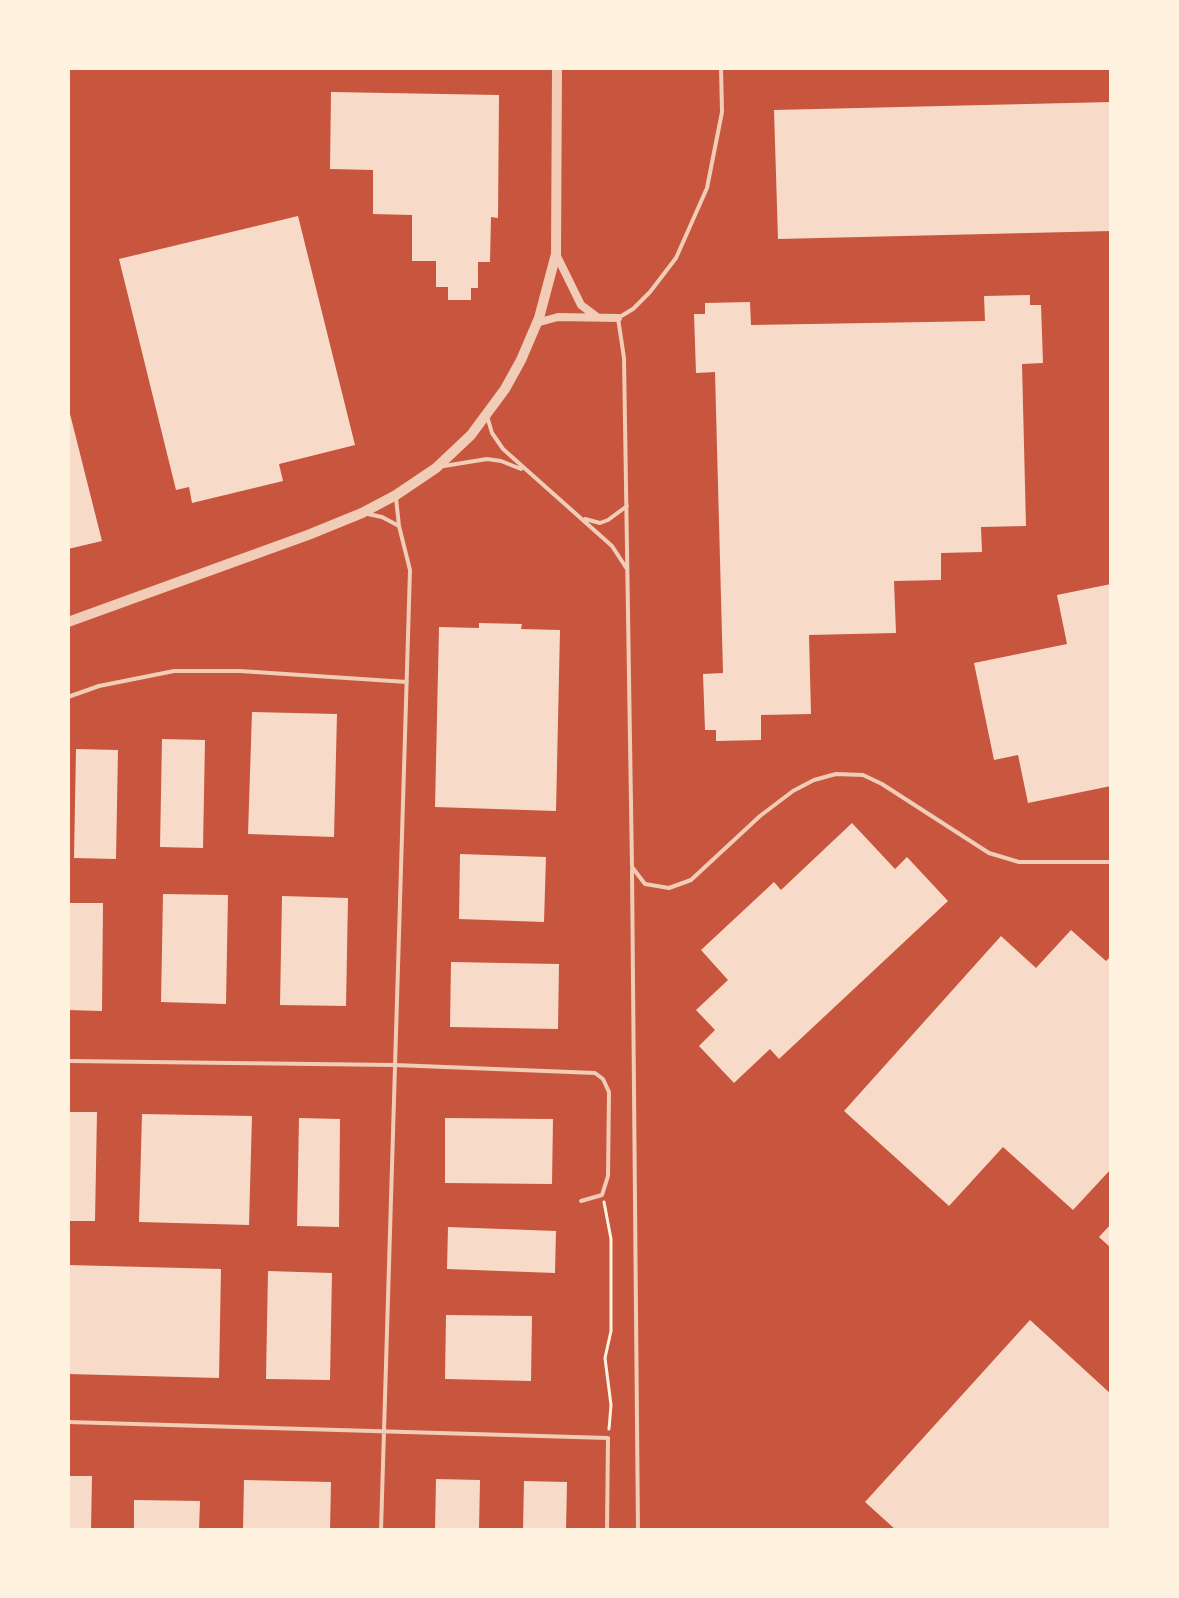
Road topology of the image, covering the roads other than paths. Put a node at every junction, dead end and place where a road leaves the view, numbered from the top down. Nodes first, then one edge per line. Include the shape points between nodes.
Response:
1 (557, 68) edge
2 (721, 68) edge
3 (556, 254) junction
4 (597, 318) junction
5 (618, 318) junction
6 (536, 323) junction
7 (487, 416) junction
8 (436, 468) junction
9 (527, 472) junction
10 (396, 495) junction
11 (627, 505) junction
12 (362, 513) junction
13 (583, 519) junction
14 (399, 526) junction
15 (628, 571) junction
16 (68, 622) edge
17 (407, 682) junction
18 (68, 697) edge
19 (1111, 862) edge
20 (632, 867) junction
21 (68, 1061) edge
22 (395, 1065) junction
23 (581, 1201) dead end
24 (68, 1422) edge
25 (384, 1430) junction
26 (381, 1530) edge
27 (607, 1530) edge
28 (638, 1530) edge

1 - 3 street
2 - 5 lane via 722,112 707,188 676,258 650,292
3 - 4 street via 581,305
3 - 6 street
4 - 5 street
4 - 6 street via 558,317
5 - 11 lane via 624,358
6 - 7 street
7 - 8 street
7 - 9 lane via 503,449
8 - 9 lane via 487,459
8 - 10 street
9 - 13 lane
10 - 12 street
10 - 14 lane
11 - 13 lane via 600,523
11 - 15 lane
12 - 14 lane
12 - 16 street
13 - 15 lane via 620,555
14 - 17 lane via 410,570
15 - 20 lane
17 - 18 lane via 174,671
17 - 22 lane
19 - 20 lane via 1019,862 989,853 882,784 863,775 836,774 793,791 691,880 669,888 645,884
20 - 28 lane
21 - 22 lane
22 - 23 lane via 595,1073 609,1092 608,1176 602,1195
22 - 25 lane
24 - 25 lane
25 - 26 lane
25 - 27 lane via 608,1438

